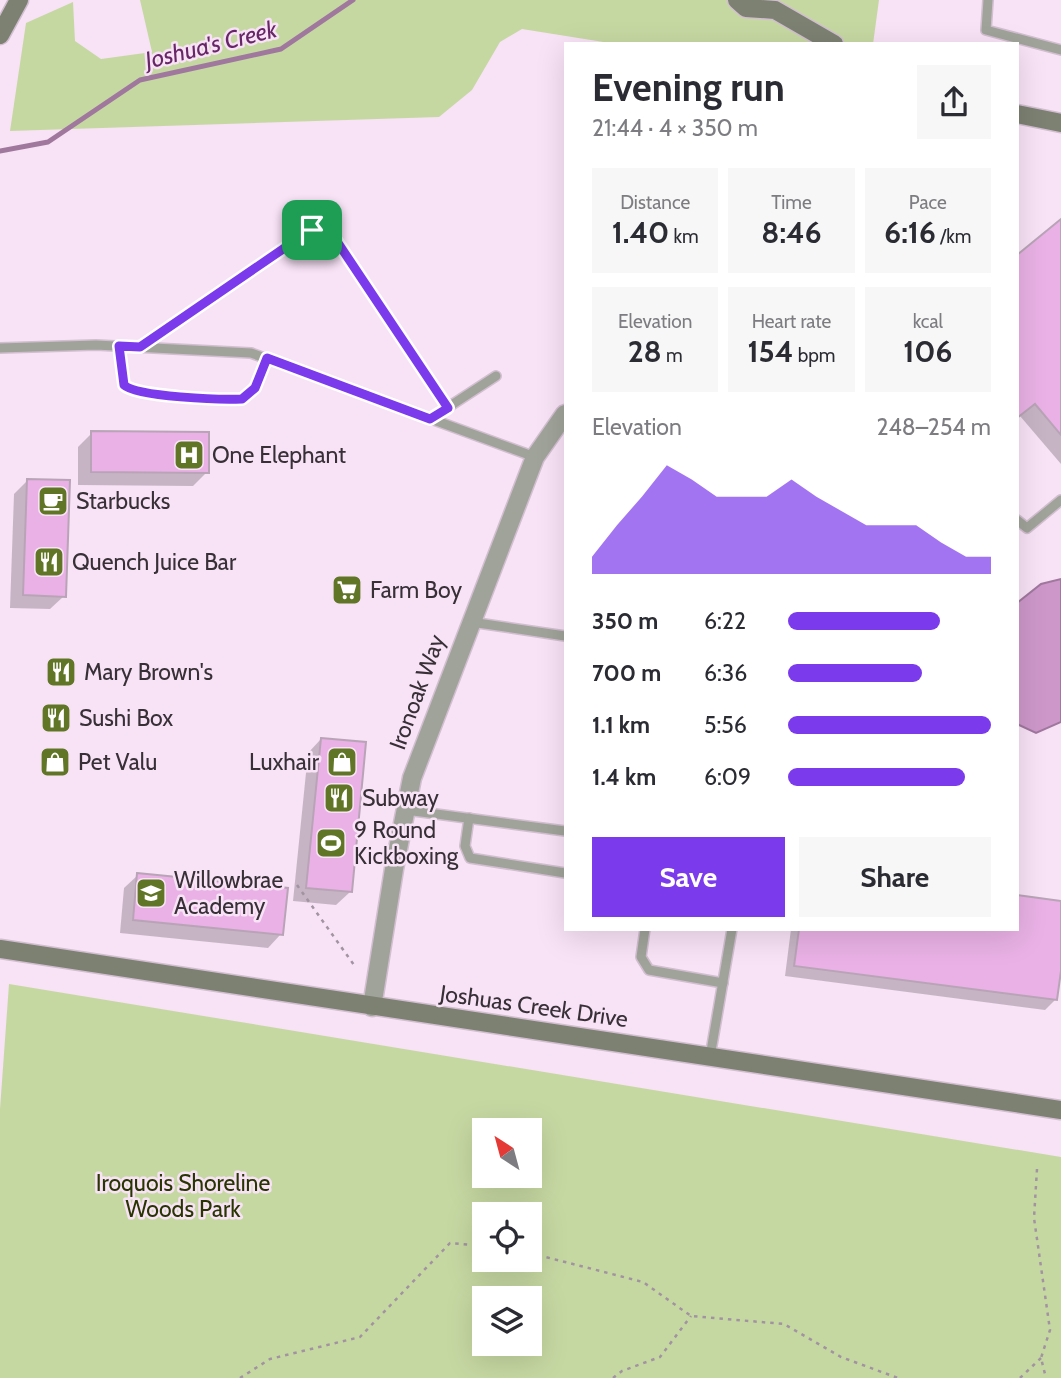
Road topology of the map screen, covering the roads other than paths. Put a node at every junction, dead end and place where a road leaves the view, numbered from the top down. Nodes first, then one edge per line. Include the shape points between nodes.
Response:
1 (19, 0) edge
2 (737, 0) edge
3 (988, 0) edge
4 (773, 5) edge
5 (0, 35) edge
6 (831, 42) edge
7 (1061, 50) edge
8 (1019, 114) edge
9 (1061, 123) edge
10 (119, 346) junction
11 (140, 347) junction
12 (0, 348) edge
13 (267, 358) junction
14 (496, 376) dead end
15 (448, 408) junction
16 (564, 415) edge
17 (430, 419) junction
18 (535, 457) junction
19 (1061, 500) edge
20 (1019, 522) edge
21 (470, 622) junction
22 (564, 636) edge
23 (405, 810) junction
24 (469, 818) junction
25 (564, 831) edge
26 (564, 873) edge
27 (645, 931) edge
28 (732, 931) edge
29 (0, 949) edge
30 (723, 983) junction
31 (372, 1007) junction
32 (710, 1057) junction
33 (1061, 1110) edge

1 - 5 street
2 - 4 street via 746,8
3 - 7 lane via 986,30
4 - 6 street
8 - 9 street
10 - 11 lane
10 - 12 lane
10 - 13 lane via 124,385 155,394 242,399 255,388
11 - 13 lane via 223,350
11 - 15 lane via 302,236 320,229 334,237
13 - 17 lane
14 - 15 lane
15 - 17 lane
16 - 18 street, Ironoak Way
17 - 18 lane
18 - 21 street, Ironoak Way
19 - 20 lane via 1027,528
21 - 22 lane
21 - 23 street, Ironoak Way via 430,726
23 - 24 lane
23 - 31 street, Ironoak Way
24 - 25 lane
24 - 26 lane via 465,846 470,858
27 - 30 lane via 641,957 649,970
28 - 30 lane
29 - 31 street, Joshuas Creek Drive
30 - 32 lane
31 - 32 street, Joshuas Creek Drive
32 - 33 street, Joshuas Creek Drive

